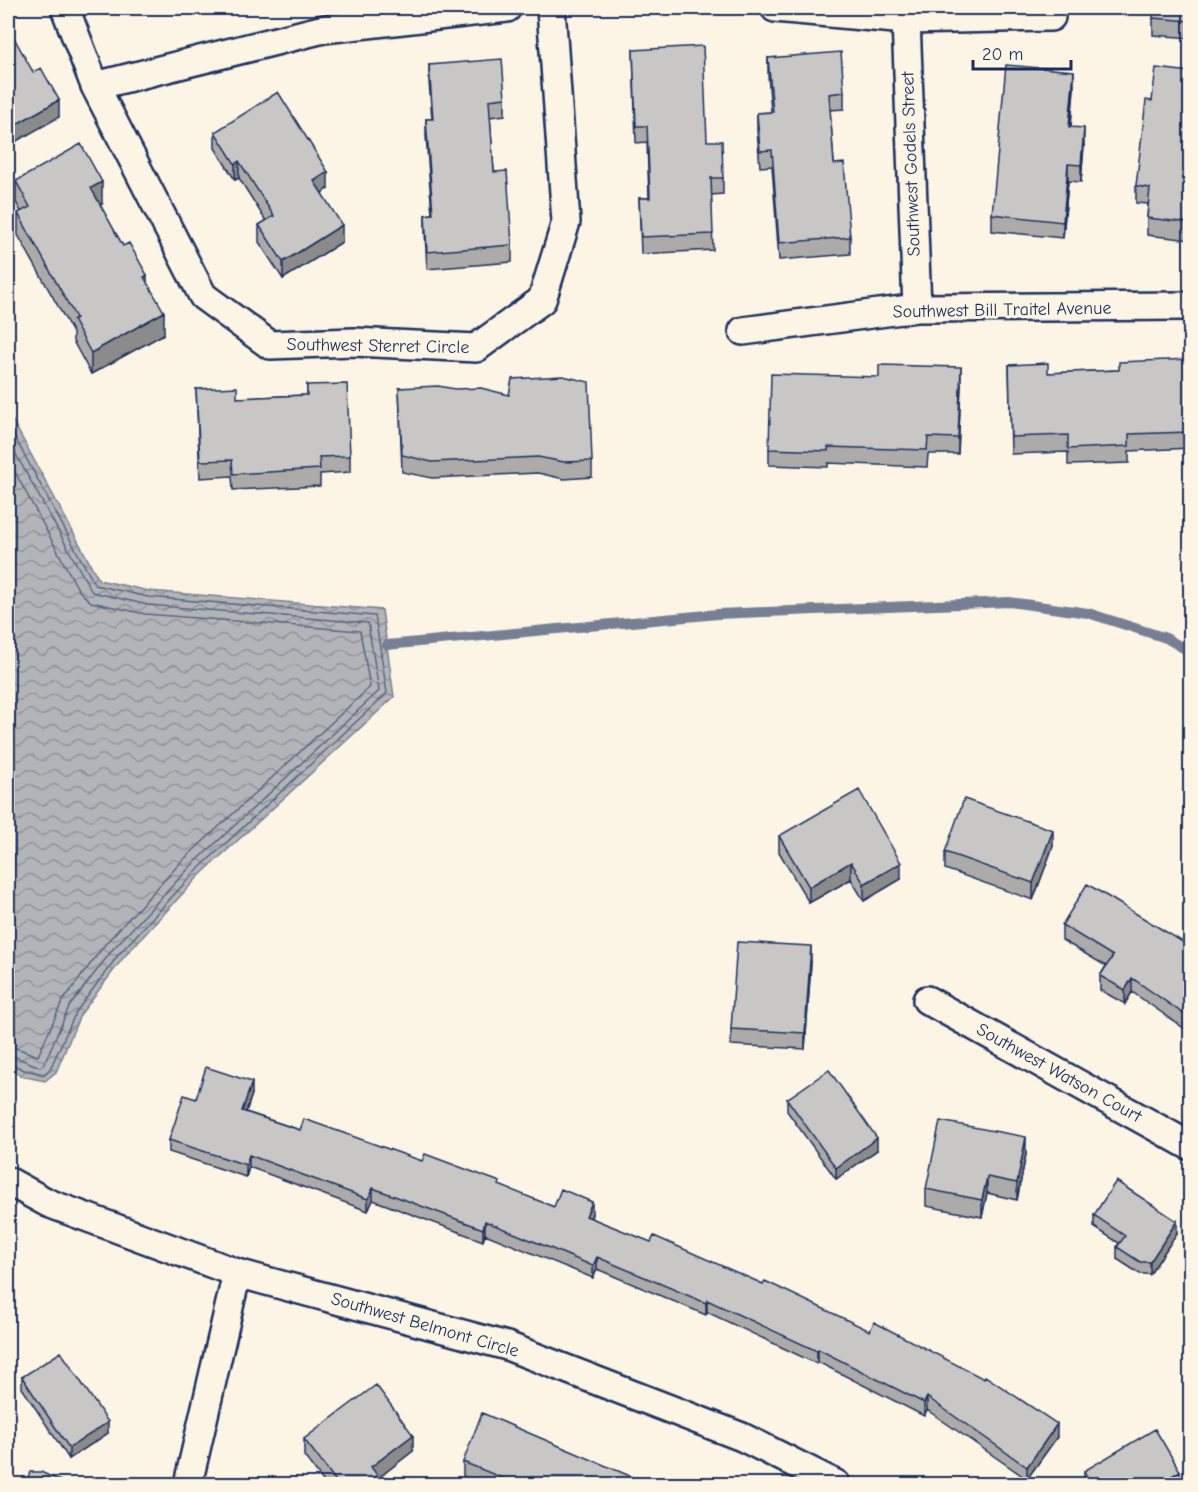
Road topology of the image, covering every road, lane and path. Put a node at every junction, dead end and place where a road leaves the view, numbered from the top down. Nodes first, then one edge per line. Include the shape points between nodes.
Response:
1 (65, 8) edge
2 (507, 8) edge
3 (551, 8) edge
4 (775, 8) edge
5 (1050, 17) dead end
6 (906, 20) junction
7 (95, 86) junction
8 (1191, 306) edge
9 (917, 308) junction
10 (743, 331) dead end
11 (927, 1000) dead end
12 (1191, 1146) edge
13 (8, 1181) edge
14 (237, 1273) junction
15 (188, 1485) edge
16 (836, 1485) edge

1 - 7 street, Southwest Sterret Circle
2 - 7 street via 324,29
3 - 7 street, Southwest Sterret Circle via 566,222 542,300 476,348 354,342 270,345 202,296
4 - 6 street
5 - 6 street
6 - 9 street, Southwest Godels Street
8 - 9 street, Southwest Bill Traitel Avenue
9 - 10 street, Southwest Bill Traitel Avenue
11 - 12 street, Southwest Watson Court
13 - 14 street, Southwest Belmont Circle via 48,1203
14 - 15 street
14 - 16 street, Southwest Belmont Circle via 507,1346 742,1437

